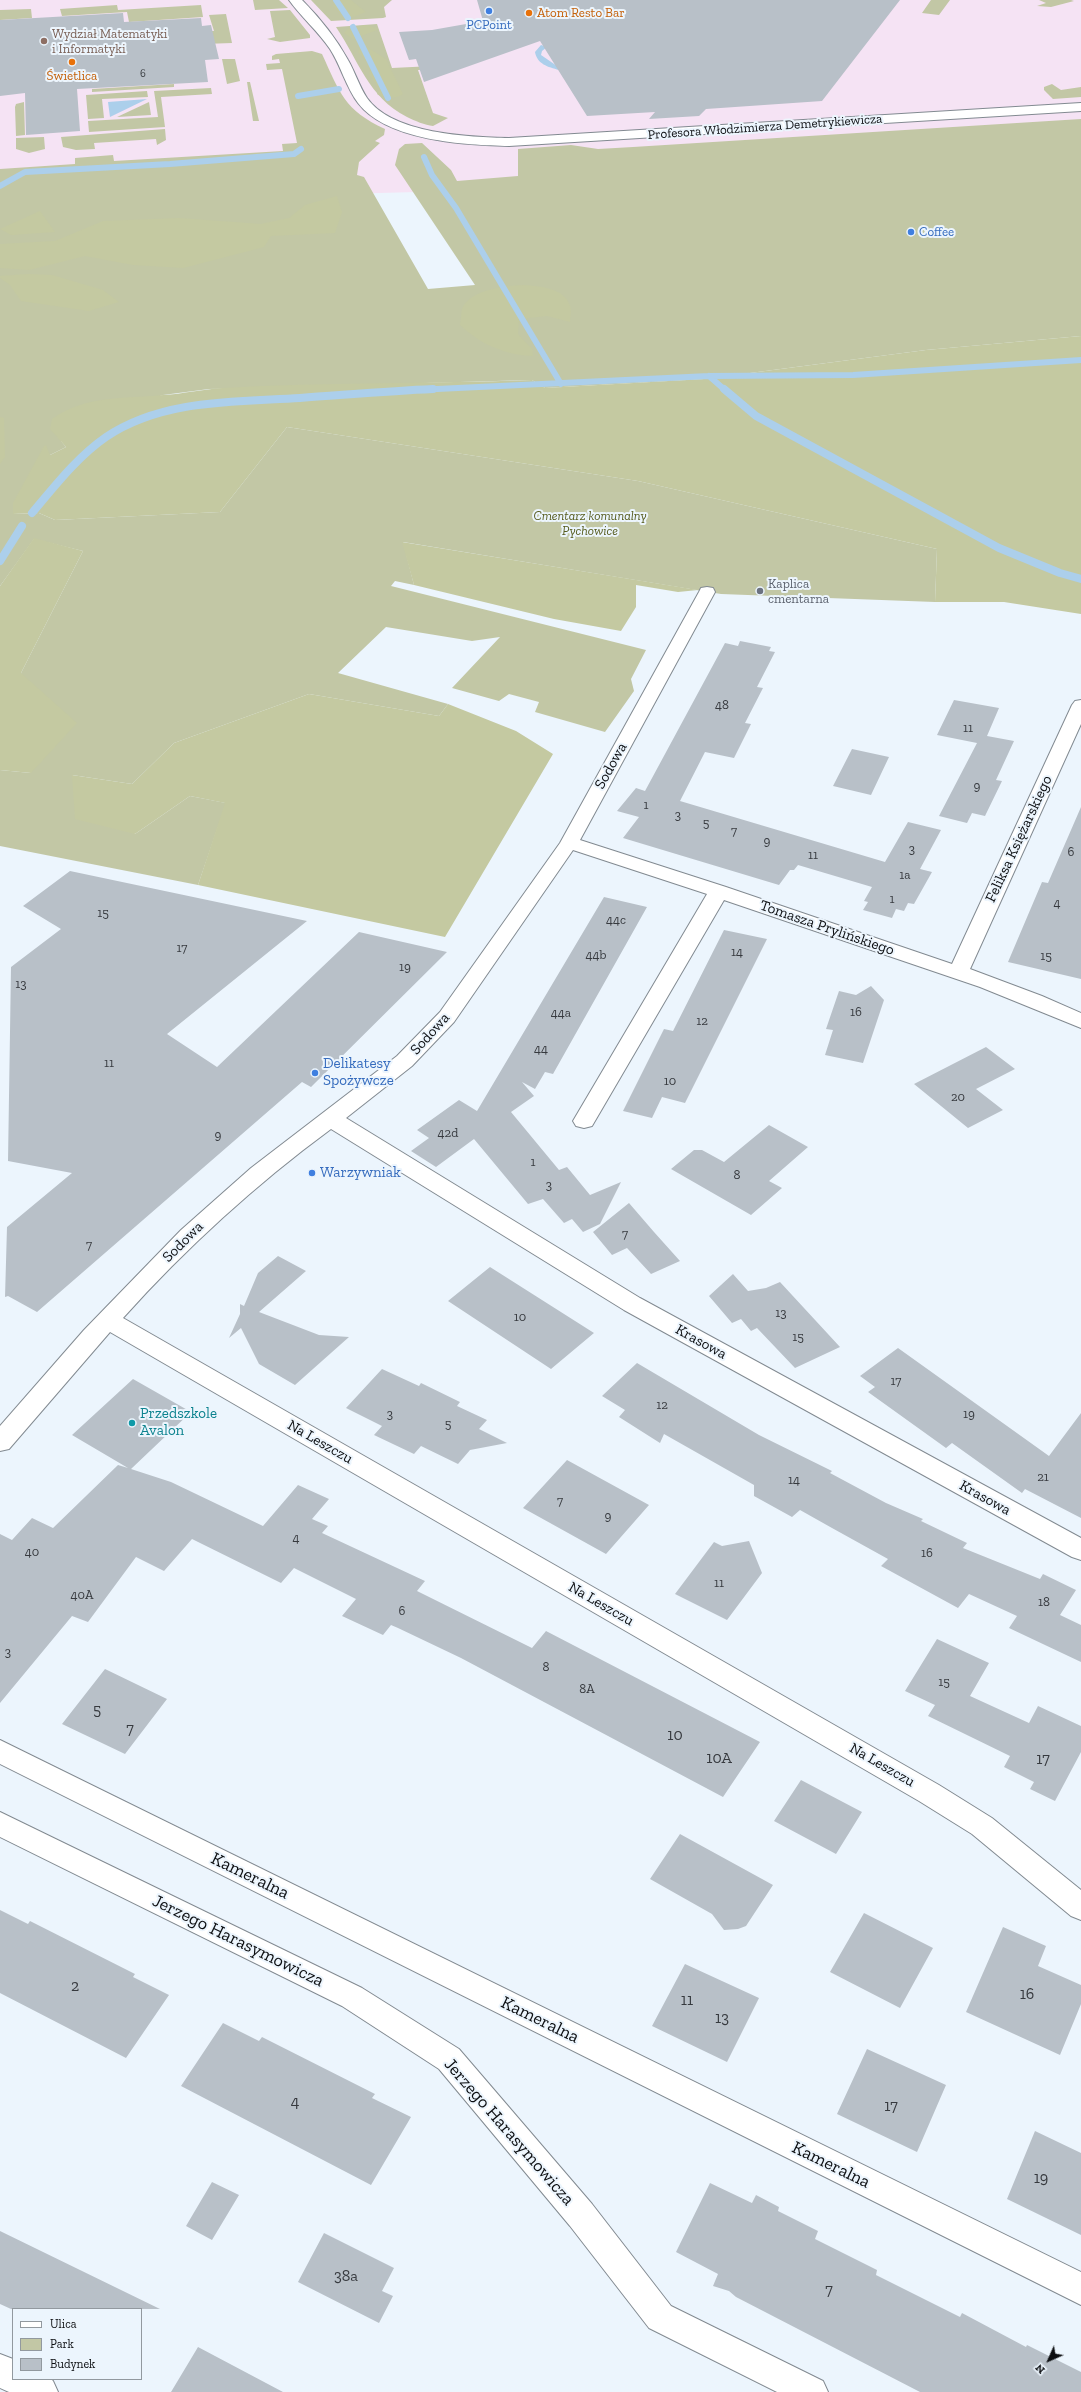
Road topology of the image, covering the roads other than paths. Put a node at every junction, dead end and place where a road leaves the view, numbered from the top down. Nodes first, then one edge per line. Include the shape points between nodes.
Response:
1 (295, 0) edge
2 (1081, 107) edge
3 (707, 592) dead end
4 (1081, 705) edge
5 (569, 843) junction
6 (719, 891) junction
7 (958, 973) junction
8 (1081, 1022) edge
9 (329, 1118) junction
10 (584, 1121) dead end
11 (108, 1320) junction
12 (0, 1442) edge
13 (1081, 1550) edge
14 (0, 1751) edge
15 (0, 1824) edge
16 (1081, 1907) edge
17 (1081, 2289) edge
18 (0, 2370) edge
19 (12, 2376) edge
20 (19, 2380) edge
21 (42, 2392) edge
22 (812, 2392) edge

1 - 2 street, Profesora Włodzimierza Demetrykiewicza via 320,26 368,107 387,119 414,130 450,138 509,142
3 - 5 street, Sodowa
4 - 7 street, Feliksa Księżarskiego
5 - 6 street, Tomasza Prylińskiego
5 - 9 street, Sodowa via 447,1017 428,1040 394,1070
6 - 7 street, Tomasza Prylińskiego
6 - 10 street
7 - 8 street, Tomasza Prylińskiego via 1061,1011
9 - 11 street, Sodowa via 258,1173 190,1234
9 - 13 street, Krasowa via 632,1304
11 - 12 street, Sodowa via 66,1364
11 - 16 street, Na Leszczu via 929,1793 982,1826
14 - 17 street, Kameralna
15 - 22 street, Jerzego Harasymowicza via 352,1997 449,2060 581,2215 660,2317
18 - 19 street
20 - 21 street

